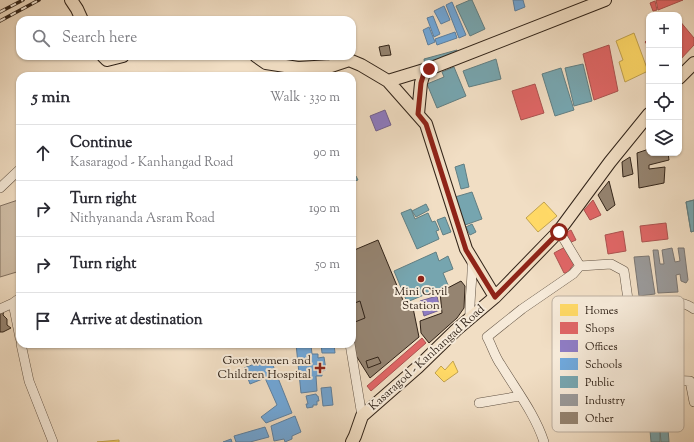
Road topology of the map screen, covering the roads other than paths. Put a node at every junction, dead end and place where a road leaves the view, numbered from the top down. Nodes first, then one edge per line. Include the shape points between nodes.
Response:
1 (606, 0) edge
2 (75, 2) edge
3 (80, 16) edge
4 (263, 60) edge
5 (694, 63) edge
6 (315, 68) junction
7 (429, 69) junction
8 (306, 72) edge
9 (694, 73) edge
10 (682, 74) edge
11 (682, 76) edge
12 (388, 81) junction
13 (418, 114) junction
14 (646, 118) edge
15 (16, 173) edge
16 (0, 188) edge
17 (559, 232) junction
18 (472, 259) junction
19 (580, 266) junction
20 (627, 296) edge
21 (495, 297) junction
22 (16, 301) edge
23 (684, 305) edge
24 (0, 309) edge
25 (694, 309) edge
26 (470, 318) junction
27 (22, 348) edge
28 (351, 348) edge
29 (684, 381) edge
30 (520, 396) junction
31 (694, 402) edge
32 (479, 403) dead end
33 (362, 416) junction
34 (53, 442) edge
35 (352, 442) edge
36 (544, 442) edge

1 - 7 main road
2 - 3 main road
4 - 6 main road via 298,68
5 - 10 main road
6 - 8 street
6 - 12 main road via 349,60
7 - 12 main road
7 - 13 main road via 424,73
9 - 11 street
12 - 13 main road
13 - 18 main road via 426,124 466,250
14 - 17 main road, Kasaragod - Kanhangad Road
15 - 16 street
17 - 19 street
17 - 21 main road, Kasaragod - Kanhangad Road
18 - 21 main road
18 - 26 street
19 - 20 street via 611,264 624,271
19 - 30 street via 573,274 528,304 487,337
21 - 26 main road, Kasaragod - Kanhangad Road
22 - 24 street
23 - 25 street
26 - 33 main road, Kasaragod - Kanhangad Road
27 - 34 street via 29,381
28 - 33 street
29 - 31 street via 690,381
30 - 32 street
30 - 36 street via 540,429
33 - 35 main road, Kasaragod - Kanhangad Road

